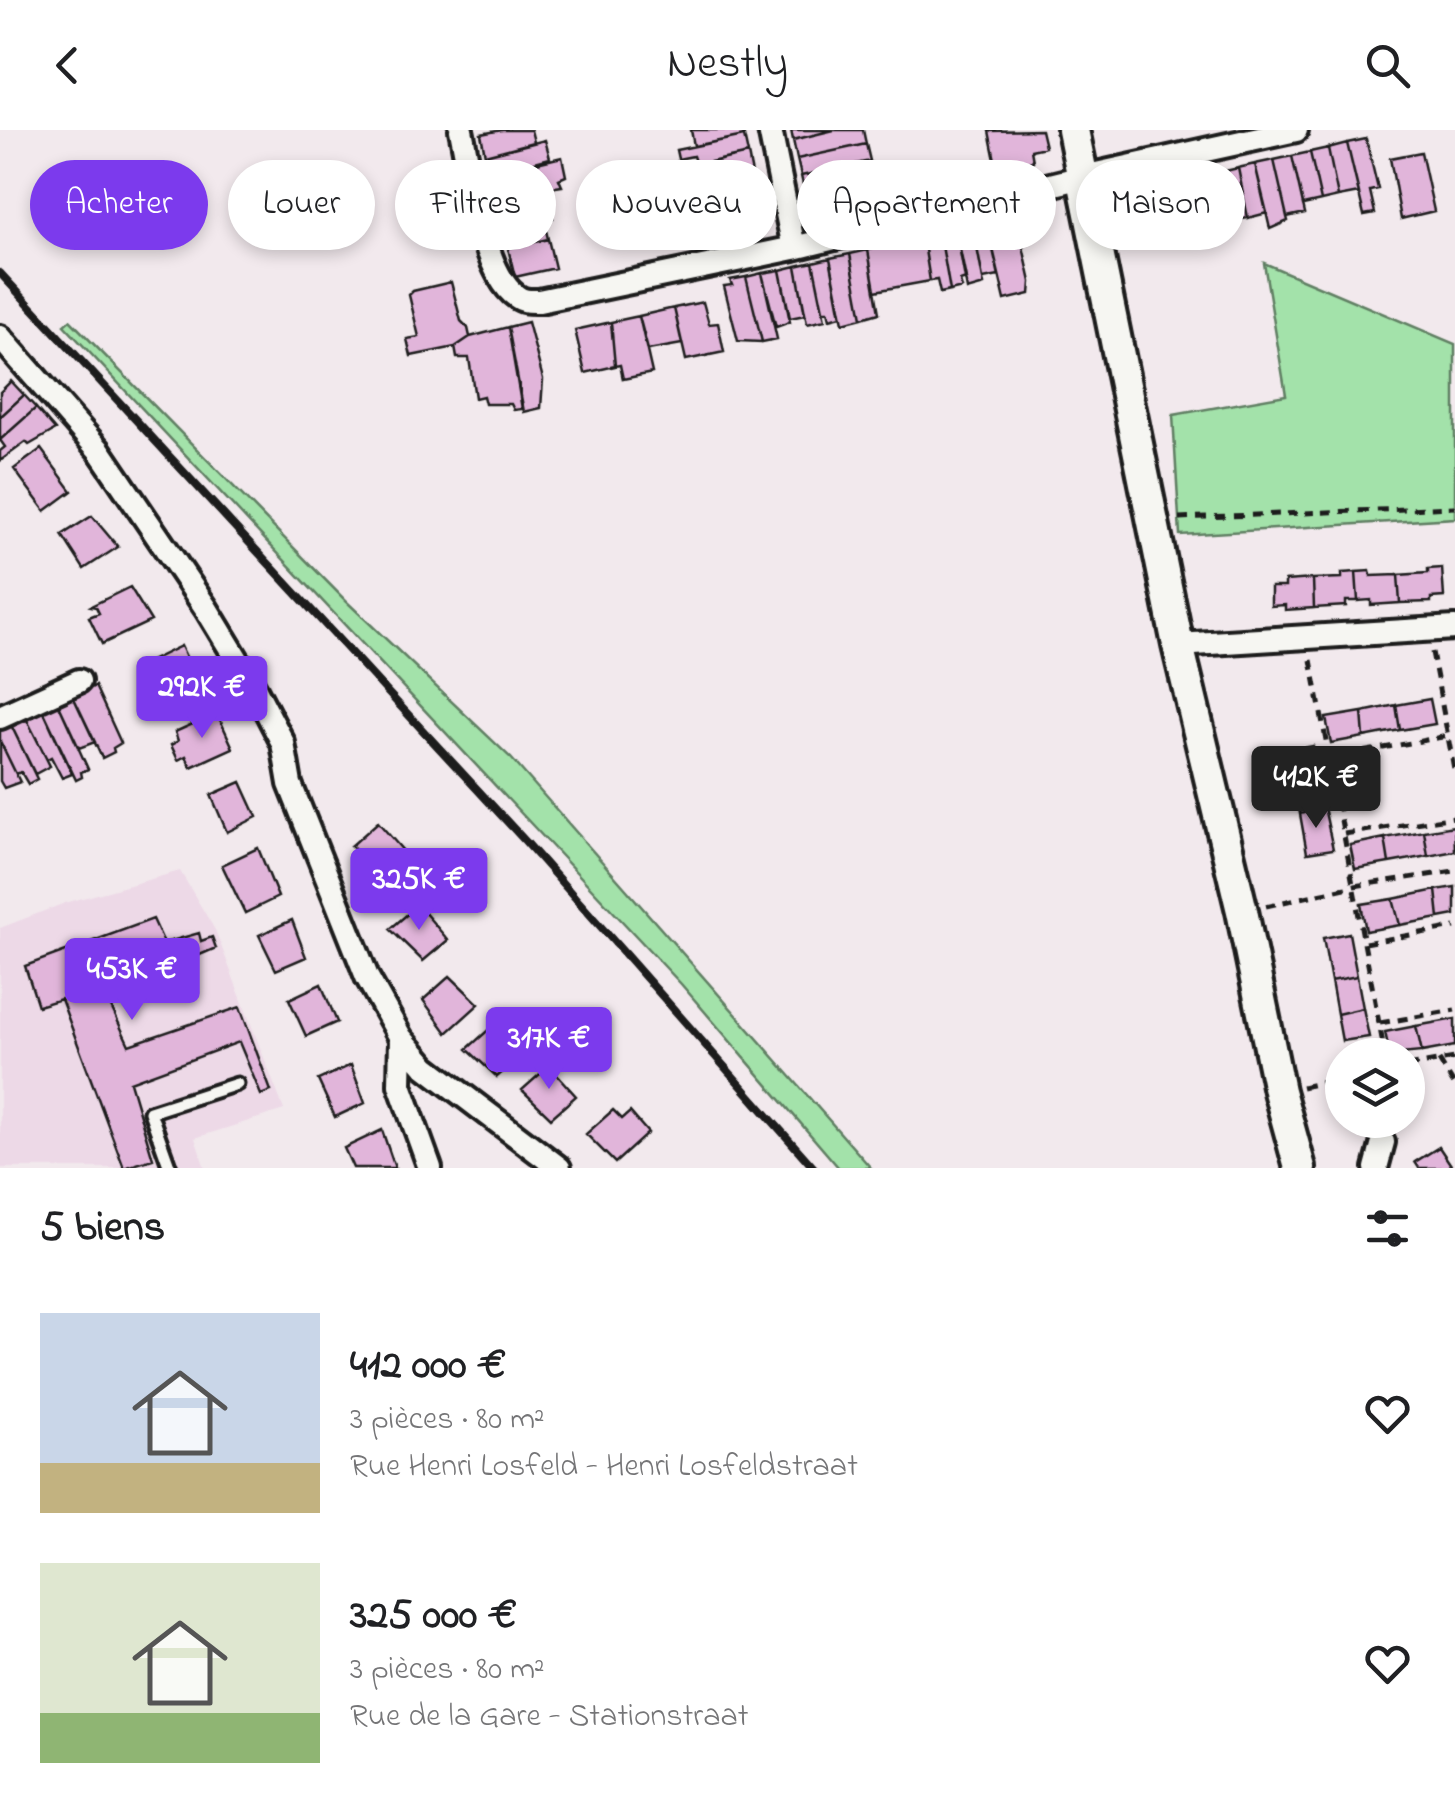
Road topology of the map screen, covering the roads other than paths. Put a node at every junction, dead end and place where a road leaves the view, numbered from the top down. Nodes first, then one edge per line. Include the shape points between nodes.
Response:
1 (461, 130) edge
2 (770, 130) edge
3 (1074, 130) edge
4 (1296, 130) edge
5 (1080, 160) edge
6 (1160, 160) edge
7 (1076, 179) edge
8 (794, 248) junction
9 (1098, 250) edge
10 (0, 337) edge
11 (1455, 628) edge
12 (1178, 645) junction
13 (79, 681) dead end
14 (0, 717) edge
15 (401, 1038) junction
16 (236, 1084) dead end
17 (1383, 1142) dead end
18 (170, 1168) edge
19 (430, 1168) edge
20 (559, 1168) edge
21 (1300, 1168) edge
22 (1376, 1168) edge

1 - 8 street via 493,260 500,278 523,300 557,300
2 - 8 street
3 - 5 main road
4 - 6 street
7 - 8 street
9 - 12 main road
10 - 15 street via 99,450 255,689 283,743 290,784 367,977
11 - 12 street
12 - 21 main road
13 - 14 street
15 - 19 street via 400,1085
15 - 20 street via 441,1079
16 - 18 lane via 150,1112
17 - 22 street

